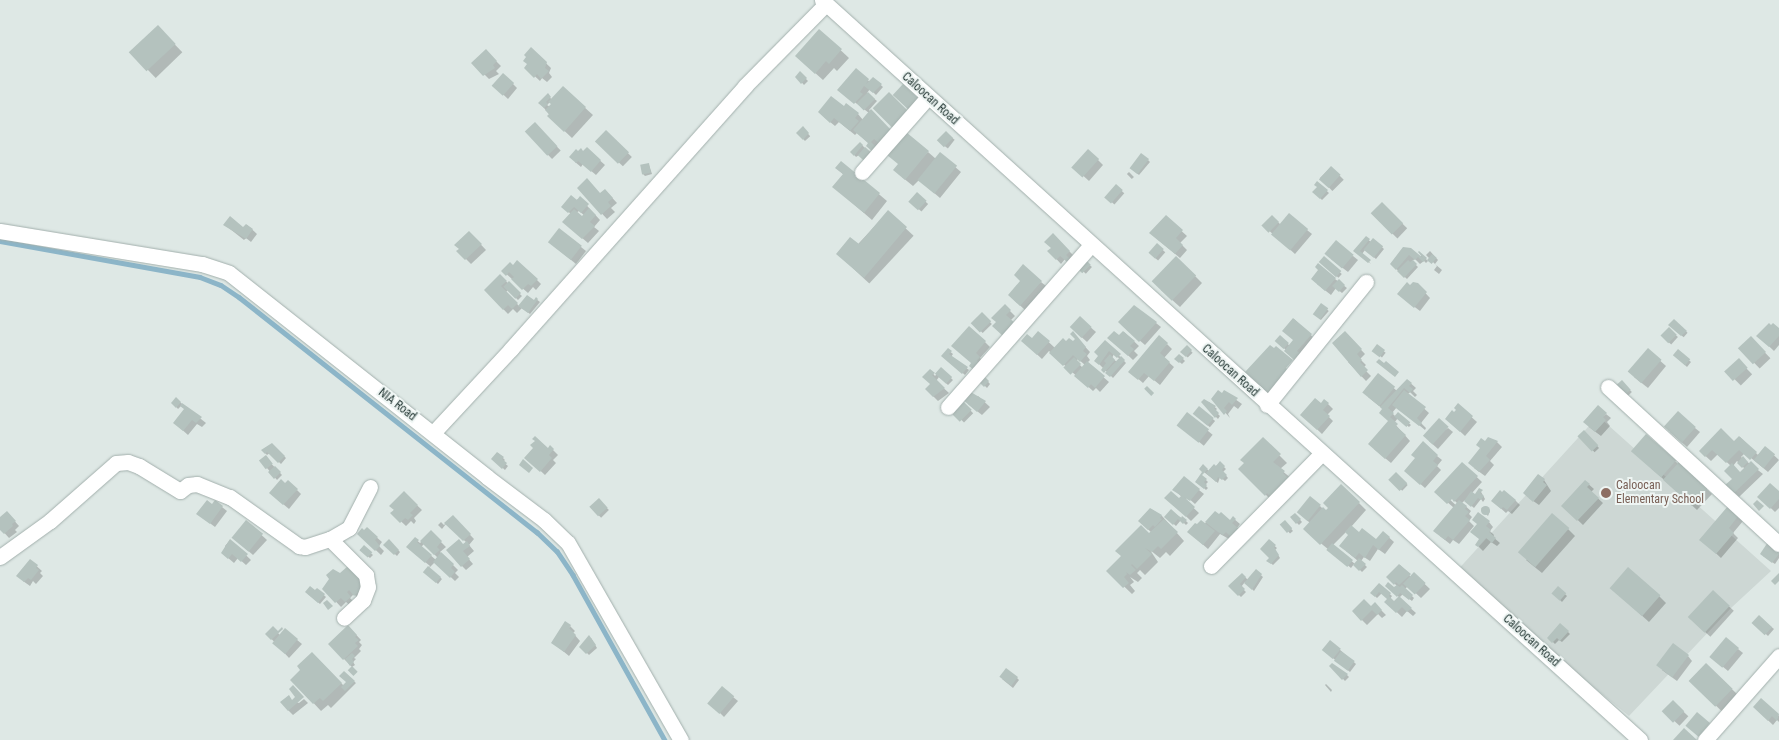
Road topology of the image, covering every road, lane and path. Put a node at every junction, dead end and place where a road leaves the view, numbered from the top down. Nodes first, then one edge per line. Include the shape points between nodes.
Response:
1 (824, 2) edge
2 (928, 97) junction
3 (862, 172) dead end
4 (0, 231) edge
5 (1091, 245) junction
6 (1366, 282) dead end
7 (1608, 387) dead end
8 (1267, 405) junction
9 (948, 406) dead end
10 (433, 433) junction
11 (1322, 453) junction
12 (370, 487) dead end
13 (330, 539) junction
14 (1779, 544) edge
15 (0, 557) edge
16 (1211, 566) dead end
17 (344, 618) dead end
18 (1779, 656) edge
19 (681, 740) edge
20 (1640, 740) edge
21 (1705, 740) edge

1 - 2 street, Caloocan Road
1 - 10 street
2 - 3 street
2 - 5 street, Caloocan Road
4 - 10 street, NIA Road via 202,264 229,273
5 - 8 street, Caloocan Road
5 - 9 street
6 - 8 street
7 - 14 street
8 - 11 street, Caloocan Road
10 - 19 street, NIA Road via 544,520 568,543
11 - 16 street
11 - 20 street, Caloocan Road
12 - 13 street via 349,528
13 - 15 street via 299,546 230,497 198,484 188,485 180,491 128,462 116,463 50,521
13 - 17 street via 366,575 368,587 363,600
18 - 21 street

